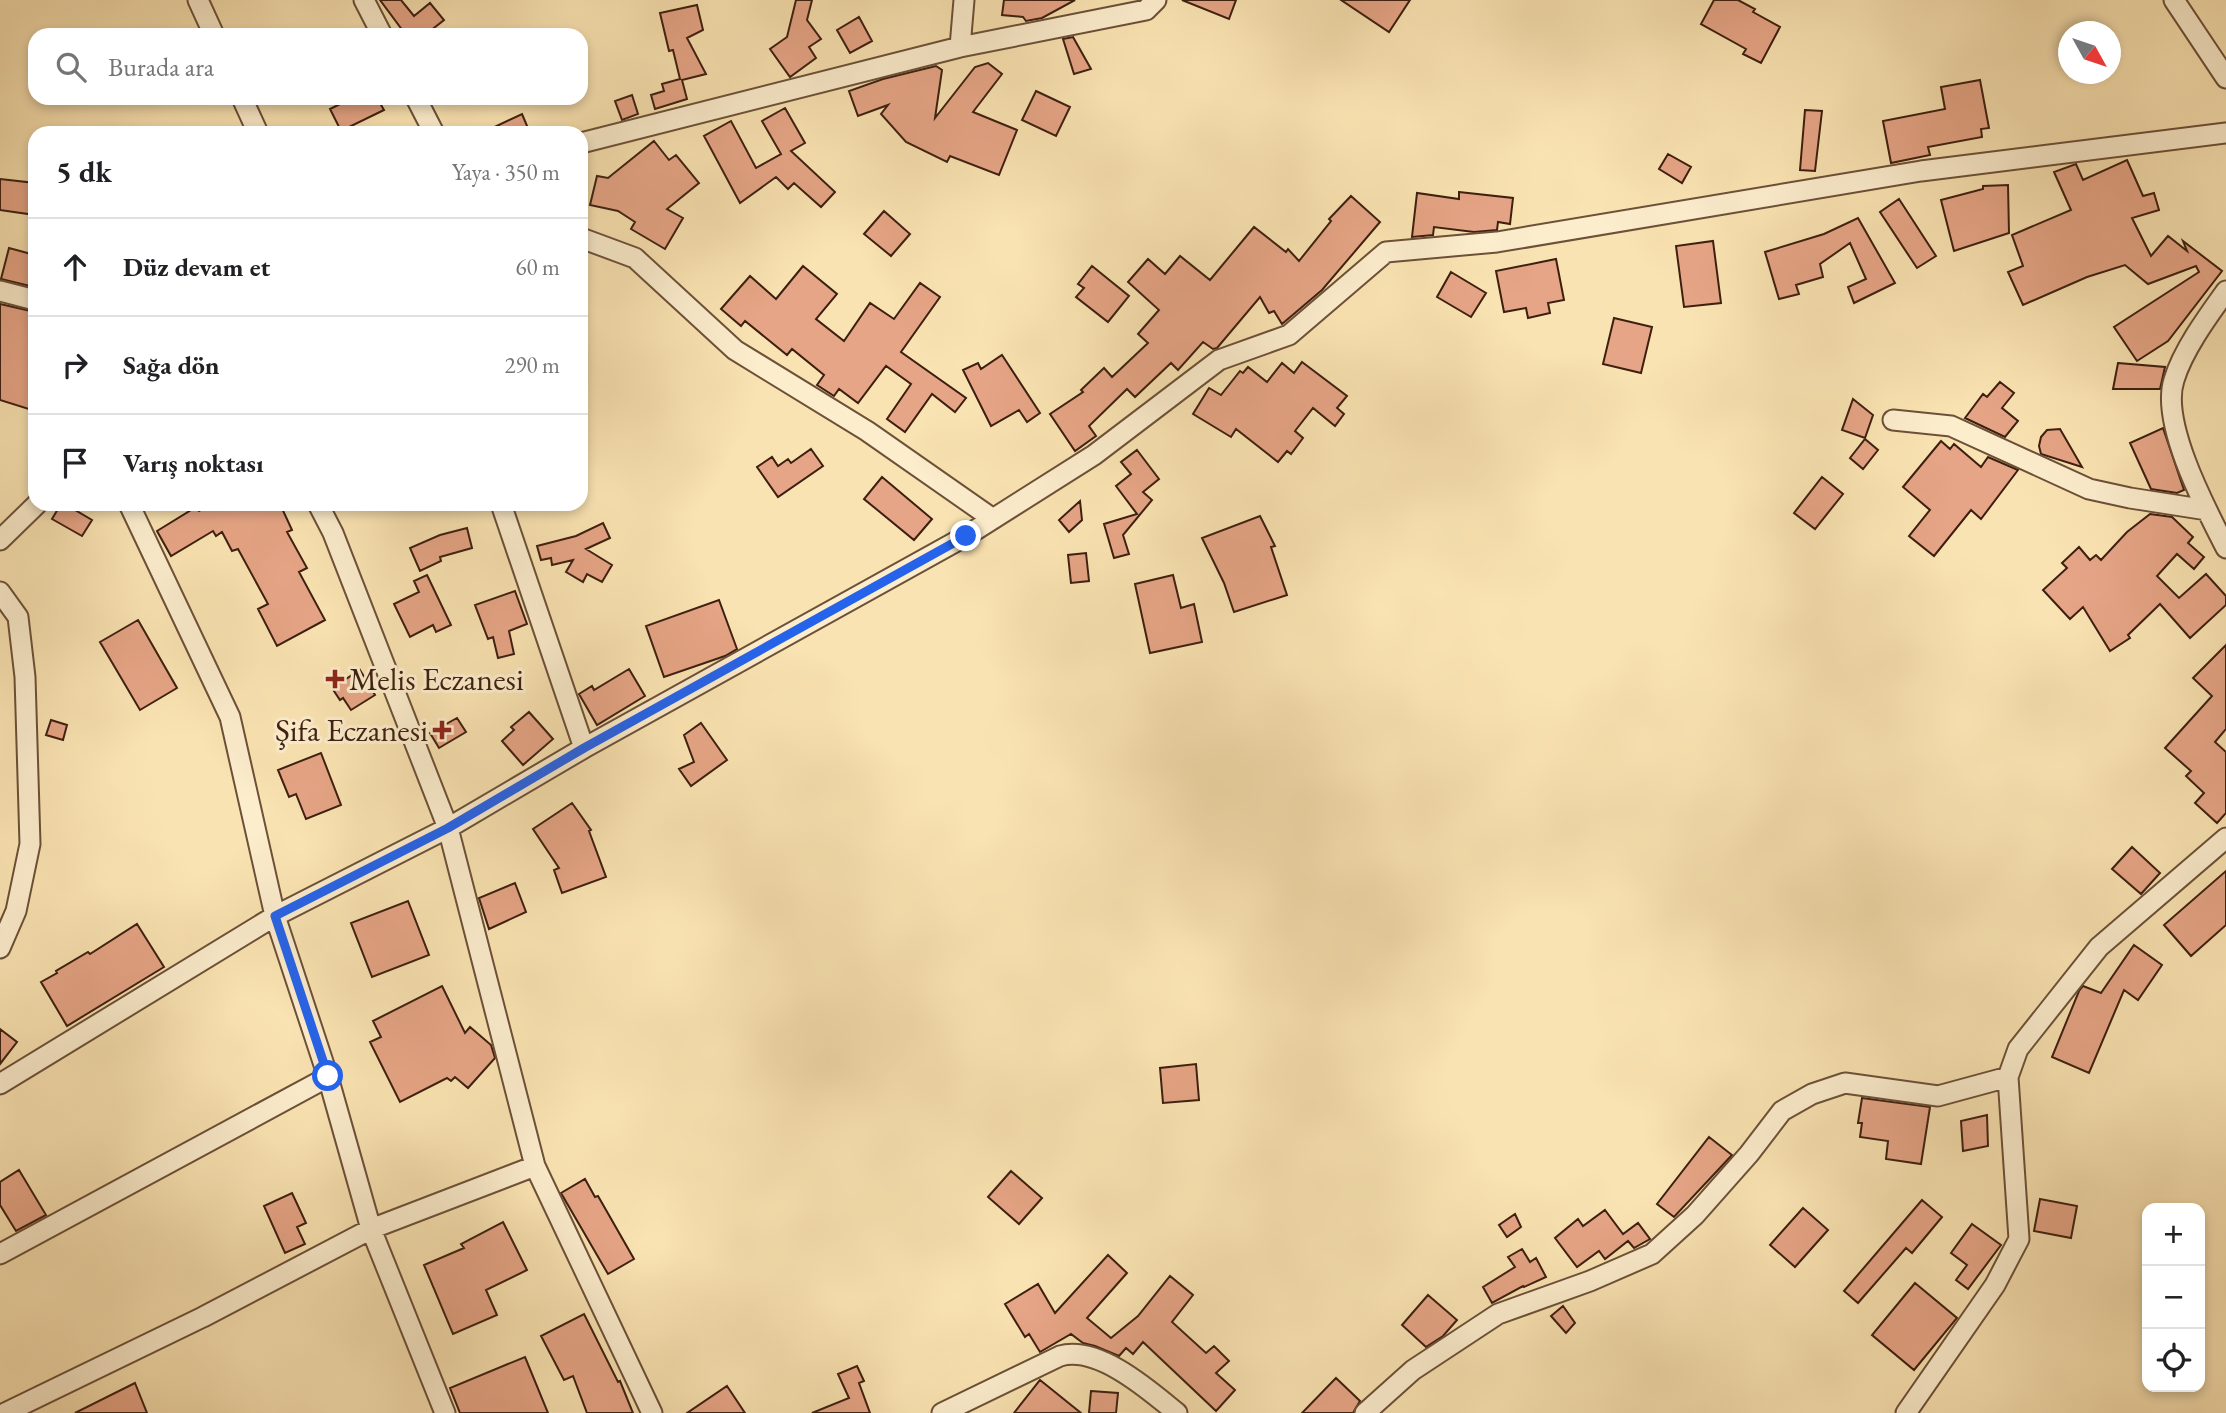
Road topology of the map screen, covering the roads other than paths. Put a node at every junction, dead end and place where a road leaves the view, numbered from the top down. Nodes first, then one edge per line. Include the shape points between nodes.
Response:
1 (198, 0) edge
2 (364, 0) edge
3 (964, 0) edge
4 (1156, 0) edge
5 (2174, 0) edge
6 (211, 28) edge
7 (378, 28) edge
8 (960, 47) junction
9 (2226, 78) edge
10 (245, 105) edge
11 (420, 105) edge
12 (255, 126) edge
13 (430, 126) edge
14 (2226, 133) edge
15 (588, 141) edge
16 (588, 241) edge
17 (0, 291) edge
18 (2226, 291) edge
19 (28, 298) edge
20 (1893, 420) dead end
21 (2207, 510) junction
22 (30, 511) edge
23 (132, 511) edge
24 (322, 511) edge
25 (503, 511) edge
26 (993, 519) junction
27 (0, 540) edge
28 (2226, 548) edge
29 (0, 592) edge
30 (584, 748) junction
31 (448, 828) junction
32 (2226, 838) edge
33 (275, 916) junction
34 (0, 948) edge
35 (328, 1076) junction
36 (2008, 1077) junction
37 (0, 1084) edge
38 (534, 1166) junction
39 (371, 1229) junction
40 (0, 1254) edge
41 (5, 1413) edge
42 (445, 1413) edge
43 (652, 1413) edge
44 (942, 1413) edge
45 (1177, 1413) edge
46 (1364, 1413) edge
47 (1906, 1413) edge

1 - 6 street
2 - 7 street
3 - 8 street
4 - 8 street via 1146,10
5 - 9 street
8 - 15 street
10 - 12 street
11 - 13 street
14 - 26 street via 1921,171 1497,242 1386,252 1289,335 1219,360 1094,455
16 - 26 street via 635,258 736,350 866,430
17 - 19 street
18 - 21 street via 2173,381 2171,414
20 - 21 street via 1951,426 2089,489
21 - 28 street
22 - 27 street
23 - 33 street via 230,717
24 - 31 street
25 - 30 street
26 - 30 street
29 - 34 street via 18,617 30,844 16,911
30 - 31 street
31 - 33 street
31 - 38 street
32 - 36 street via 2099,947 2018,1049
33 - 35 street
33 - 37 street
35 - 39 street
35 - 40 street
36 - 46 street via 1938,1096 1845,1083 1812,1094 1782,1111 1695,1215 1652,1254 1498,1314 1413,1370
36 - 47 street via 2019,1239 1995,1285
38 - 39 street
38 - 43 street
39 - 41 street
39 - 42 street
44 - 45 street via 1071,1353 1133,1376

